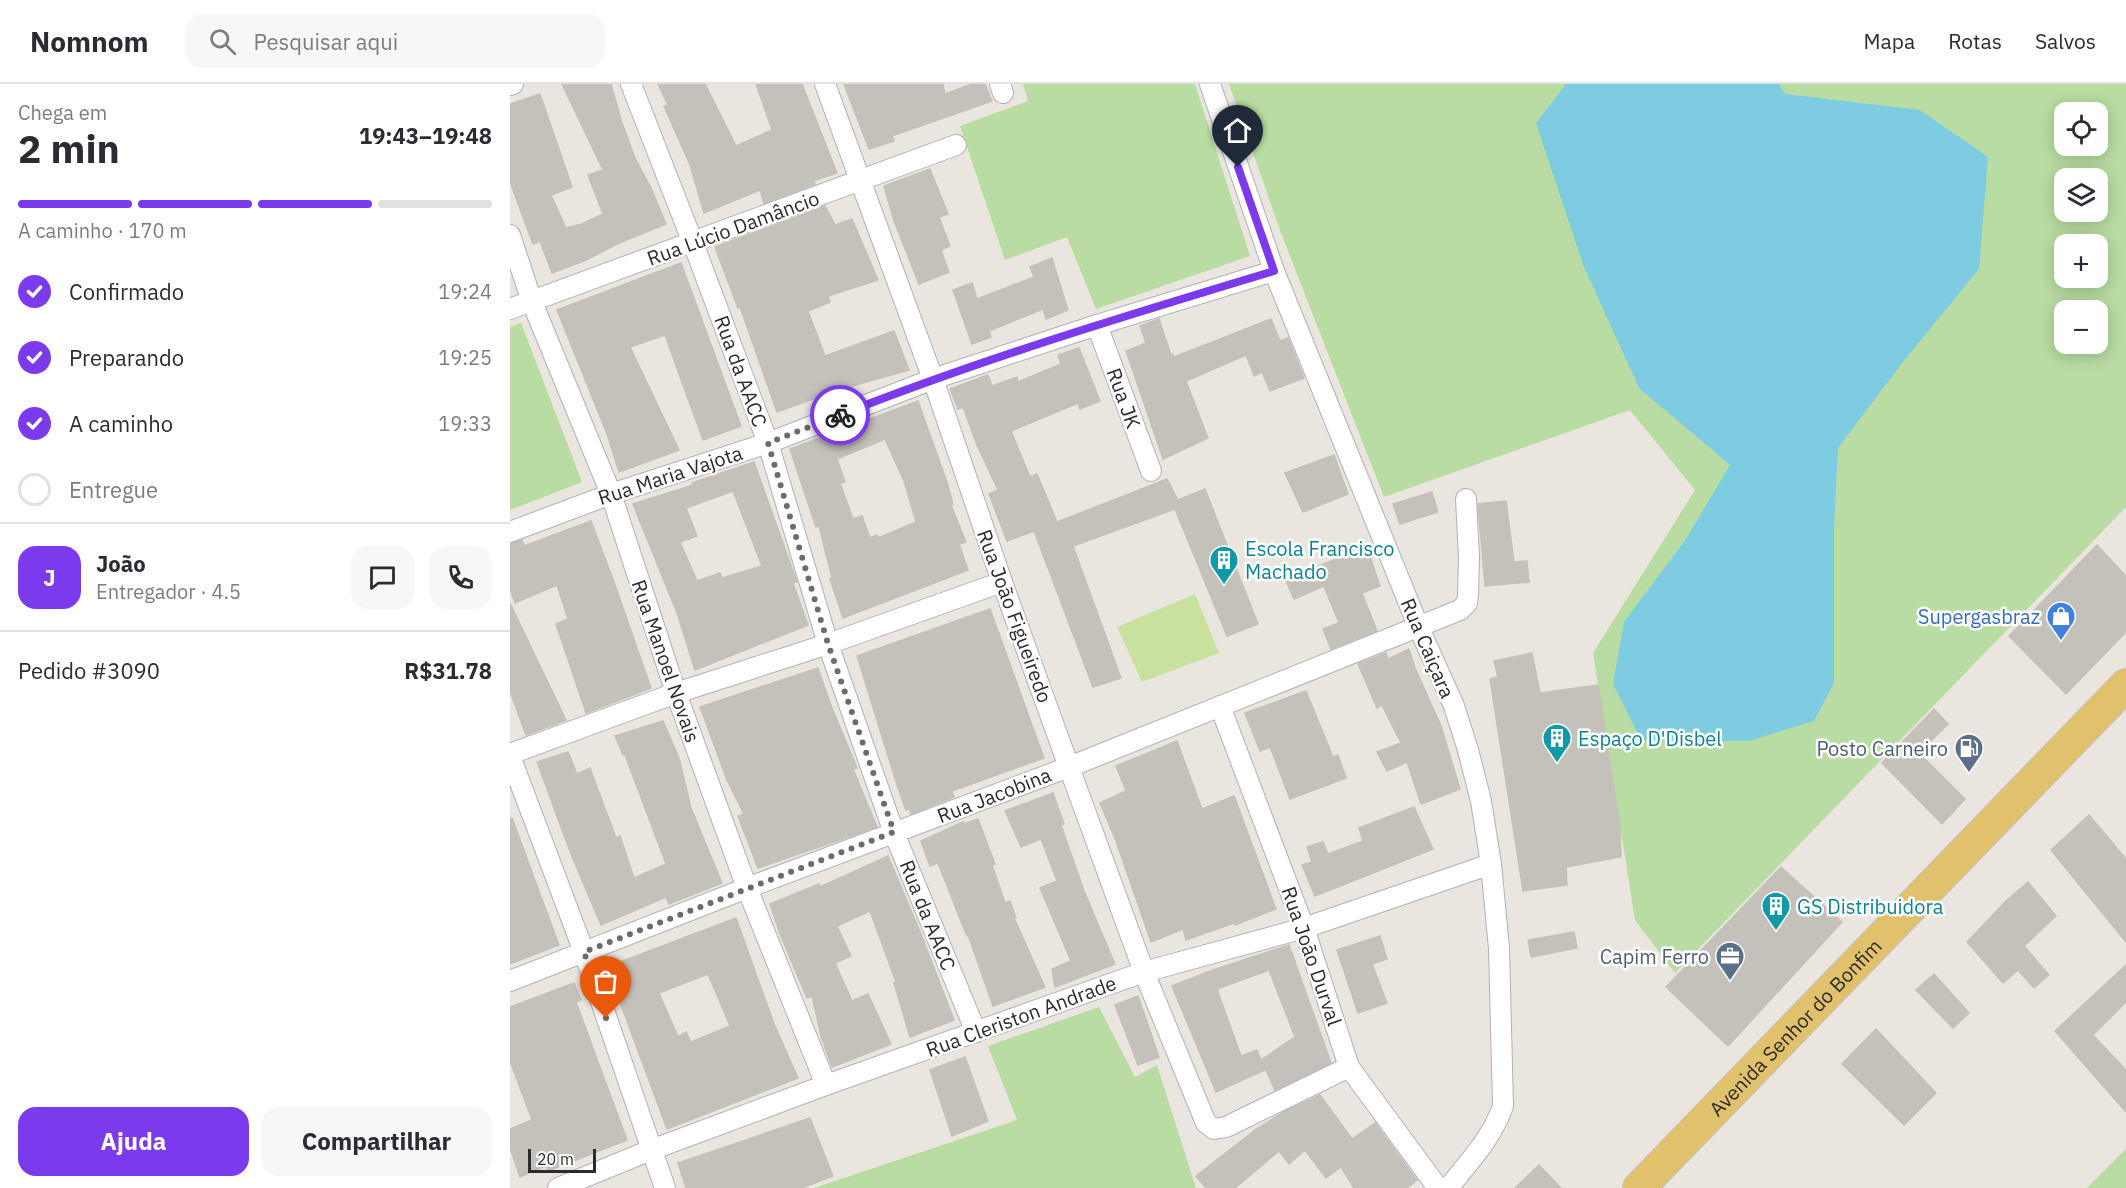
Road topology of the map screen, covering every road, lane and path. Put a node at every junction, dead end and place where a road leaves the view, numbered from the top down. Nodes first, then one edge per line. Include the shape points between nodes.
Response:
1 (631, 84) edge
2 (825, 84) edge
3 (1210, 84) edge
4 (956, 145) dead end
5 (861, 181) junction
6 (510, 236) edge
7 (693, 243) junction
8 (1274, 271) junction
9 (532, 302) junction
10 (510, 309) edge
11 (1097, 325) junction
12 (933, 379) junction
13 (768, 443) junction
14 (1151, 471) dead end
15 (611, 494) junction
16 (1466, 499) dead end
17 (510, 532) edge
18 (1002, 582) junction
19 (1419, 628) junction
20 (828, 644) junction
21 (2126, 685) edge
22 (676, 693) junction
23 (1220, 706) junction
24 (510, 755) edge
25 (1069, 767) junction
26 (894, 832) junction
27 (1491, 864) junction
28 (747, 888) junction
29 (1304, 928) junction
30 (584, 952) junction
31 (1144, 972) junction
32 (510, 981) edge
33 (976, 1032) junction
34 (1349, 1067) junction
35 (826, 1085) junction
36 (651, 1150) junction
37 (558, 1188) edge
38 (664, 1188) edge
39 (1437, 1188) edge
40 (1448, 1188) edge
41 (1639, 1188) edge

1 - 7 street, Rua da AACC
2 - 5 street, Rua João Figueiredo
3 - 8 street, Rua Caiçara
4 - 5 street, Rua Lúcio Damâncio
5 - 7 street, Rua Lúcio Damâncio
5 - 12 street, Rua João Figueiredo
6 - 9 street, Rua Manoel Novais
7 - 9 street, Rua Lúcio Damâncio
7 - 13 street, Rua da AACC
8 - 11 street, Rua Maria Vajota
8 - 19 street, Rua Caiçara
9 - 10 street, Rua Lúcio Damâncio
9 - 15 street, Rua Manoel Novais
11 - 12 street, Rua Maria Vajota
11 - 14 street, Rua JK
12 - 13 street, Rua Maria Vajota
12 - 18 street, Rua João Figueiredo
13 - 15 street, Rua Maria Vajota
13 - 20 street, Rua da AACC
15 - 17 street, Rua Maria Vajota
15 - 22 street, Rua Manoel Novais
16 - 19 street, Rua Jacobina via 1467,603
18 - 20 street
18 - 25 street, Rua João Figueiredo
19 - 23 street, Rua Jacobina
19 - 27 street, Rua Caiçara via 1454,706 1468,750
20 - 22 street
20 - 26 street, Rua da AACC
21 - 41 main road, Avenida Senhor do Bonfim
22 - 24 street
22 - 28 street, Rua Manoel Novais
23 - 25 street, Rua Jacobina
23 - 29 street, Rua João Durval
24 - 30 street
25 - 26 street, Rua Jacobina
25 - 31 street, Rua João Figueiredo
26 - 28 street, Rua Jacobina
26 - 33 street, Rua da AACC
27 - 29 street, Rua Cleriston Andrade
27 - 40 street, Rua Caiçara via 1499,948 1503,1106 1490,1135
28 - 30 street, Rua Jacobina
28 - 35 street, Rua Manoel Novais
29 - 31 street, Rua Cleriston Andrade
29 - 34 street, Rua João Durval
30 - 32 street, Rua Jacobina
30 - 36 street
31 - 33 street, Rua Cleriston Andrade
31 - 34 street, Rua João Figueiredo via 1206,1123 1214,1129 1226,1127
33 - 35 street, Rua Cleriston Andrade
34 - 39 street, Rua João Durval
35 - 36 street, Rua Cleriston Andrade
36 - 37 street, Rua Cleriston Andrade
36 - 38 street

